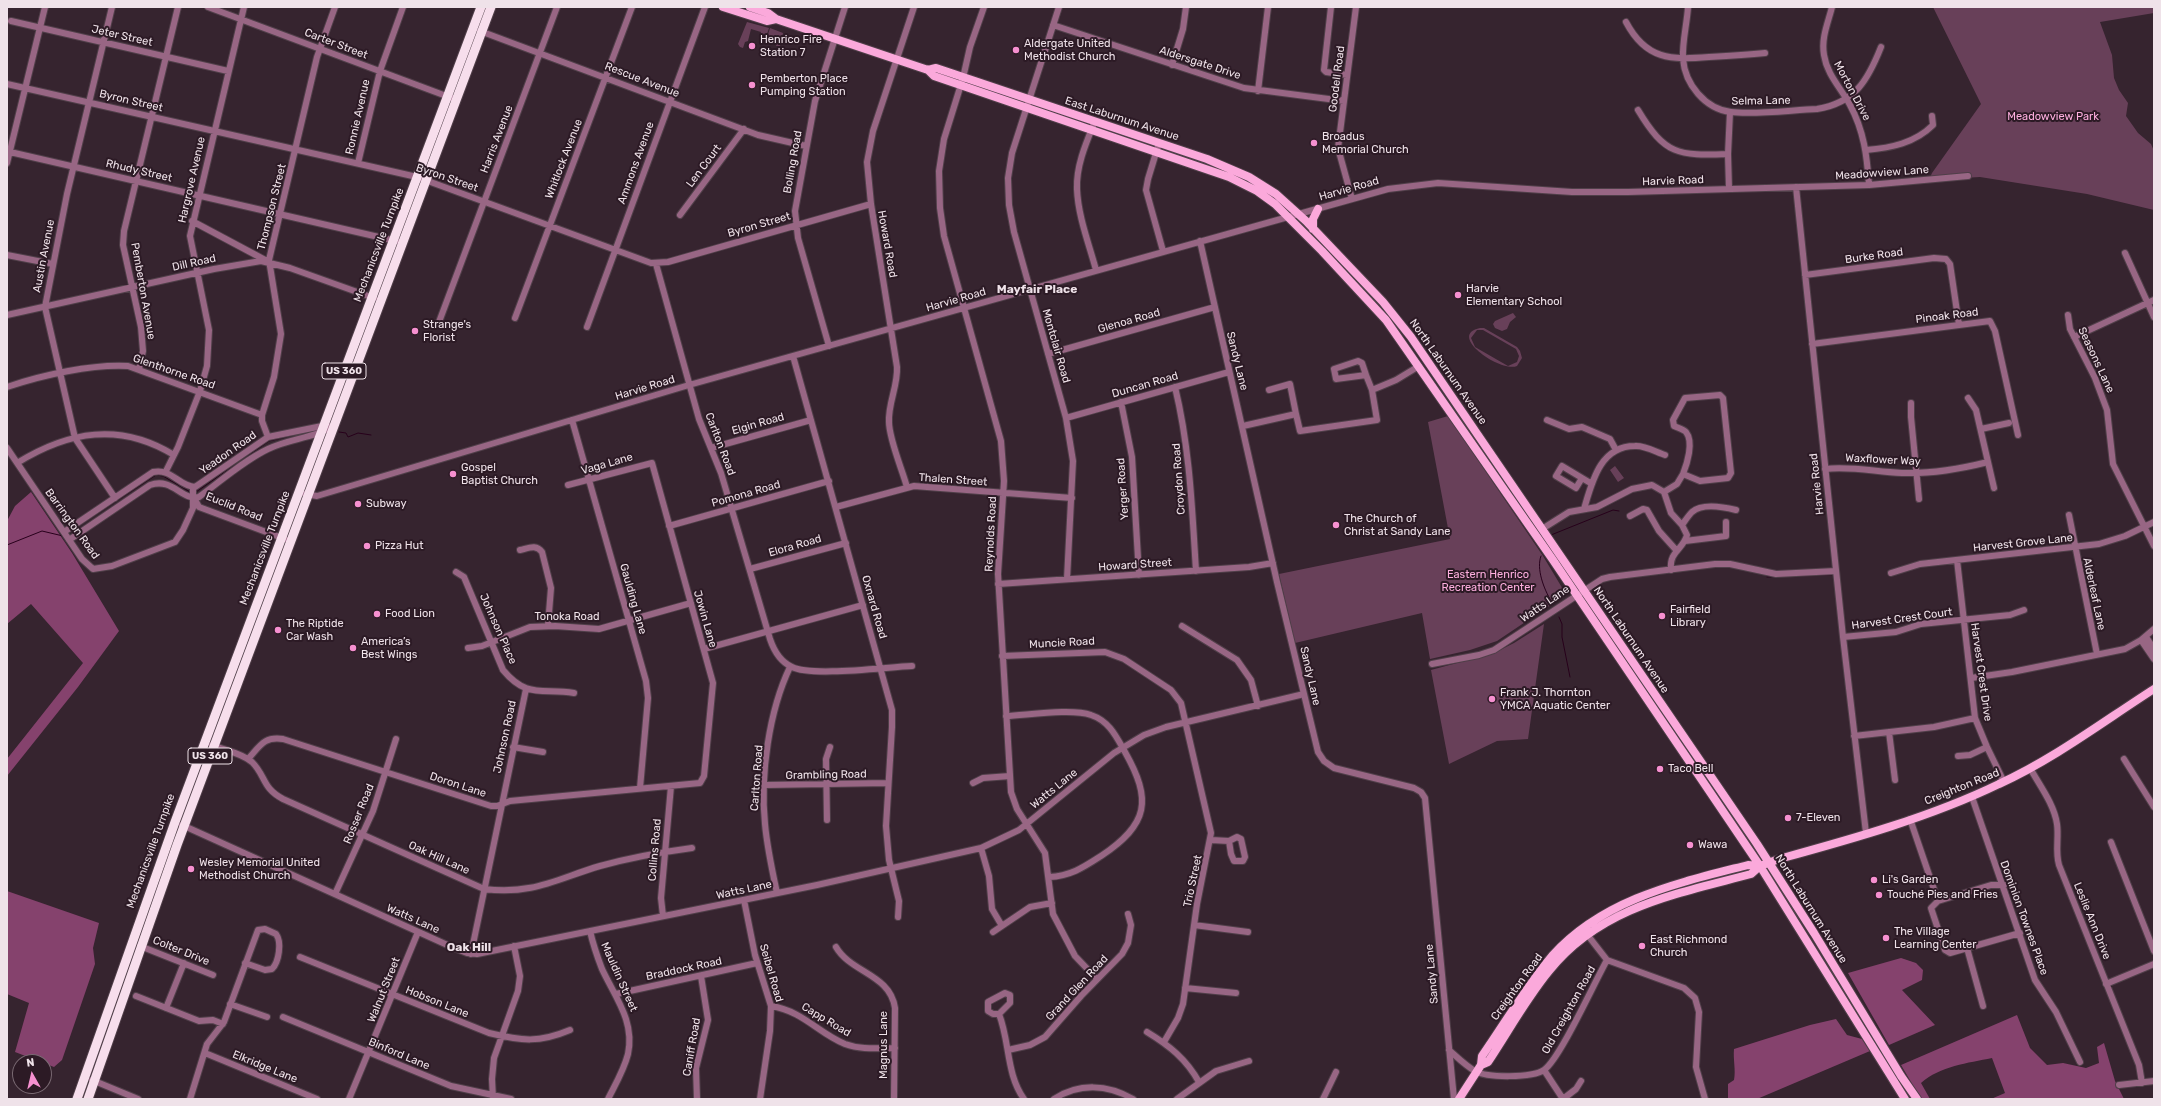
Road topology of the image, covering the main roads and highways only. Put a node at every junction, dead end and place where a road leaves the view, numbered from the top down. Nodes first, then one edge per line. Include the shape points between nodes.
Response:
1 (481, 7) edge
2 (491, 7) edge
3 (723, 7) edge
4 (750, 7) edge
5 (776, 19) junction
6 (1027, 104) junction
7 (1318, 208) road end
8 (1298, 214) joint
9 (1288, 217) joint
10 (1313, 229) junction
11 (2154, 689) edge
12 (1769, 863) junction
13 (1760, 866) junction
14 (77, 1099) edge
15 (88, 1099) edge
16 (1459, 1099) edge
17 (1905, 1099) edge
18 (1917, 1099) edge

1 - 14 highway, Mechanicsville Turnpike / US 360 via 175,822
2 - 15 highway, Mechanicsville Turnpike / US 360 via 184,826
3 - 5 main road, East Laburnum Avenue via 767,21
4 - 5 main road, East Laburnum Avenue via 768,13
5 - 6 main road, East Laburnum Avenue via 931,73 936,68 962,81
6 - 8 main road, East Laburnum Avenue via 1095,121 1241,173 1276,194
6 - 9 main road, East Laburnum Avenue via 1092,130 1229,177 1257,191
7 - 10 main road via 1313,219
8 - 10 main road, North Laburnum Avenue
9 - 13 main road, North Laburnum Avenue via 1377,309 1419,366
10 - 12 main road, North Laburnum Avenue via 1395,317
11 - 12 main road, Creighton Road via 2030,768 1972,797
12 - 13 main road, Creighton Road
12 - 18 main road, North Laburnum Avenue
13 - 16 main road, Creighton Road via 1748,865 1664,887 1627,902 1585,932 1549,971 1488,1062 1478,1068
13 - 17 main road, North Laburnum Avenue

